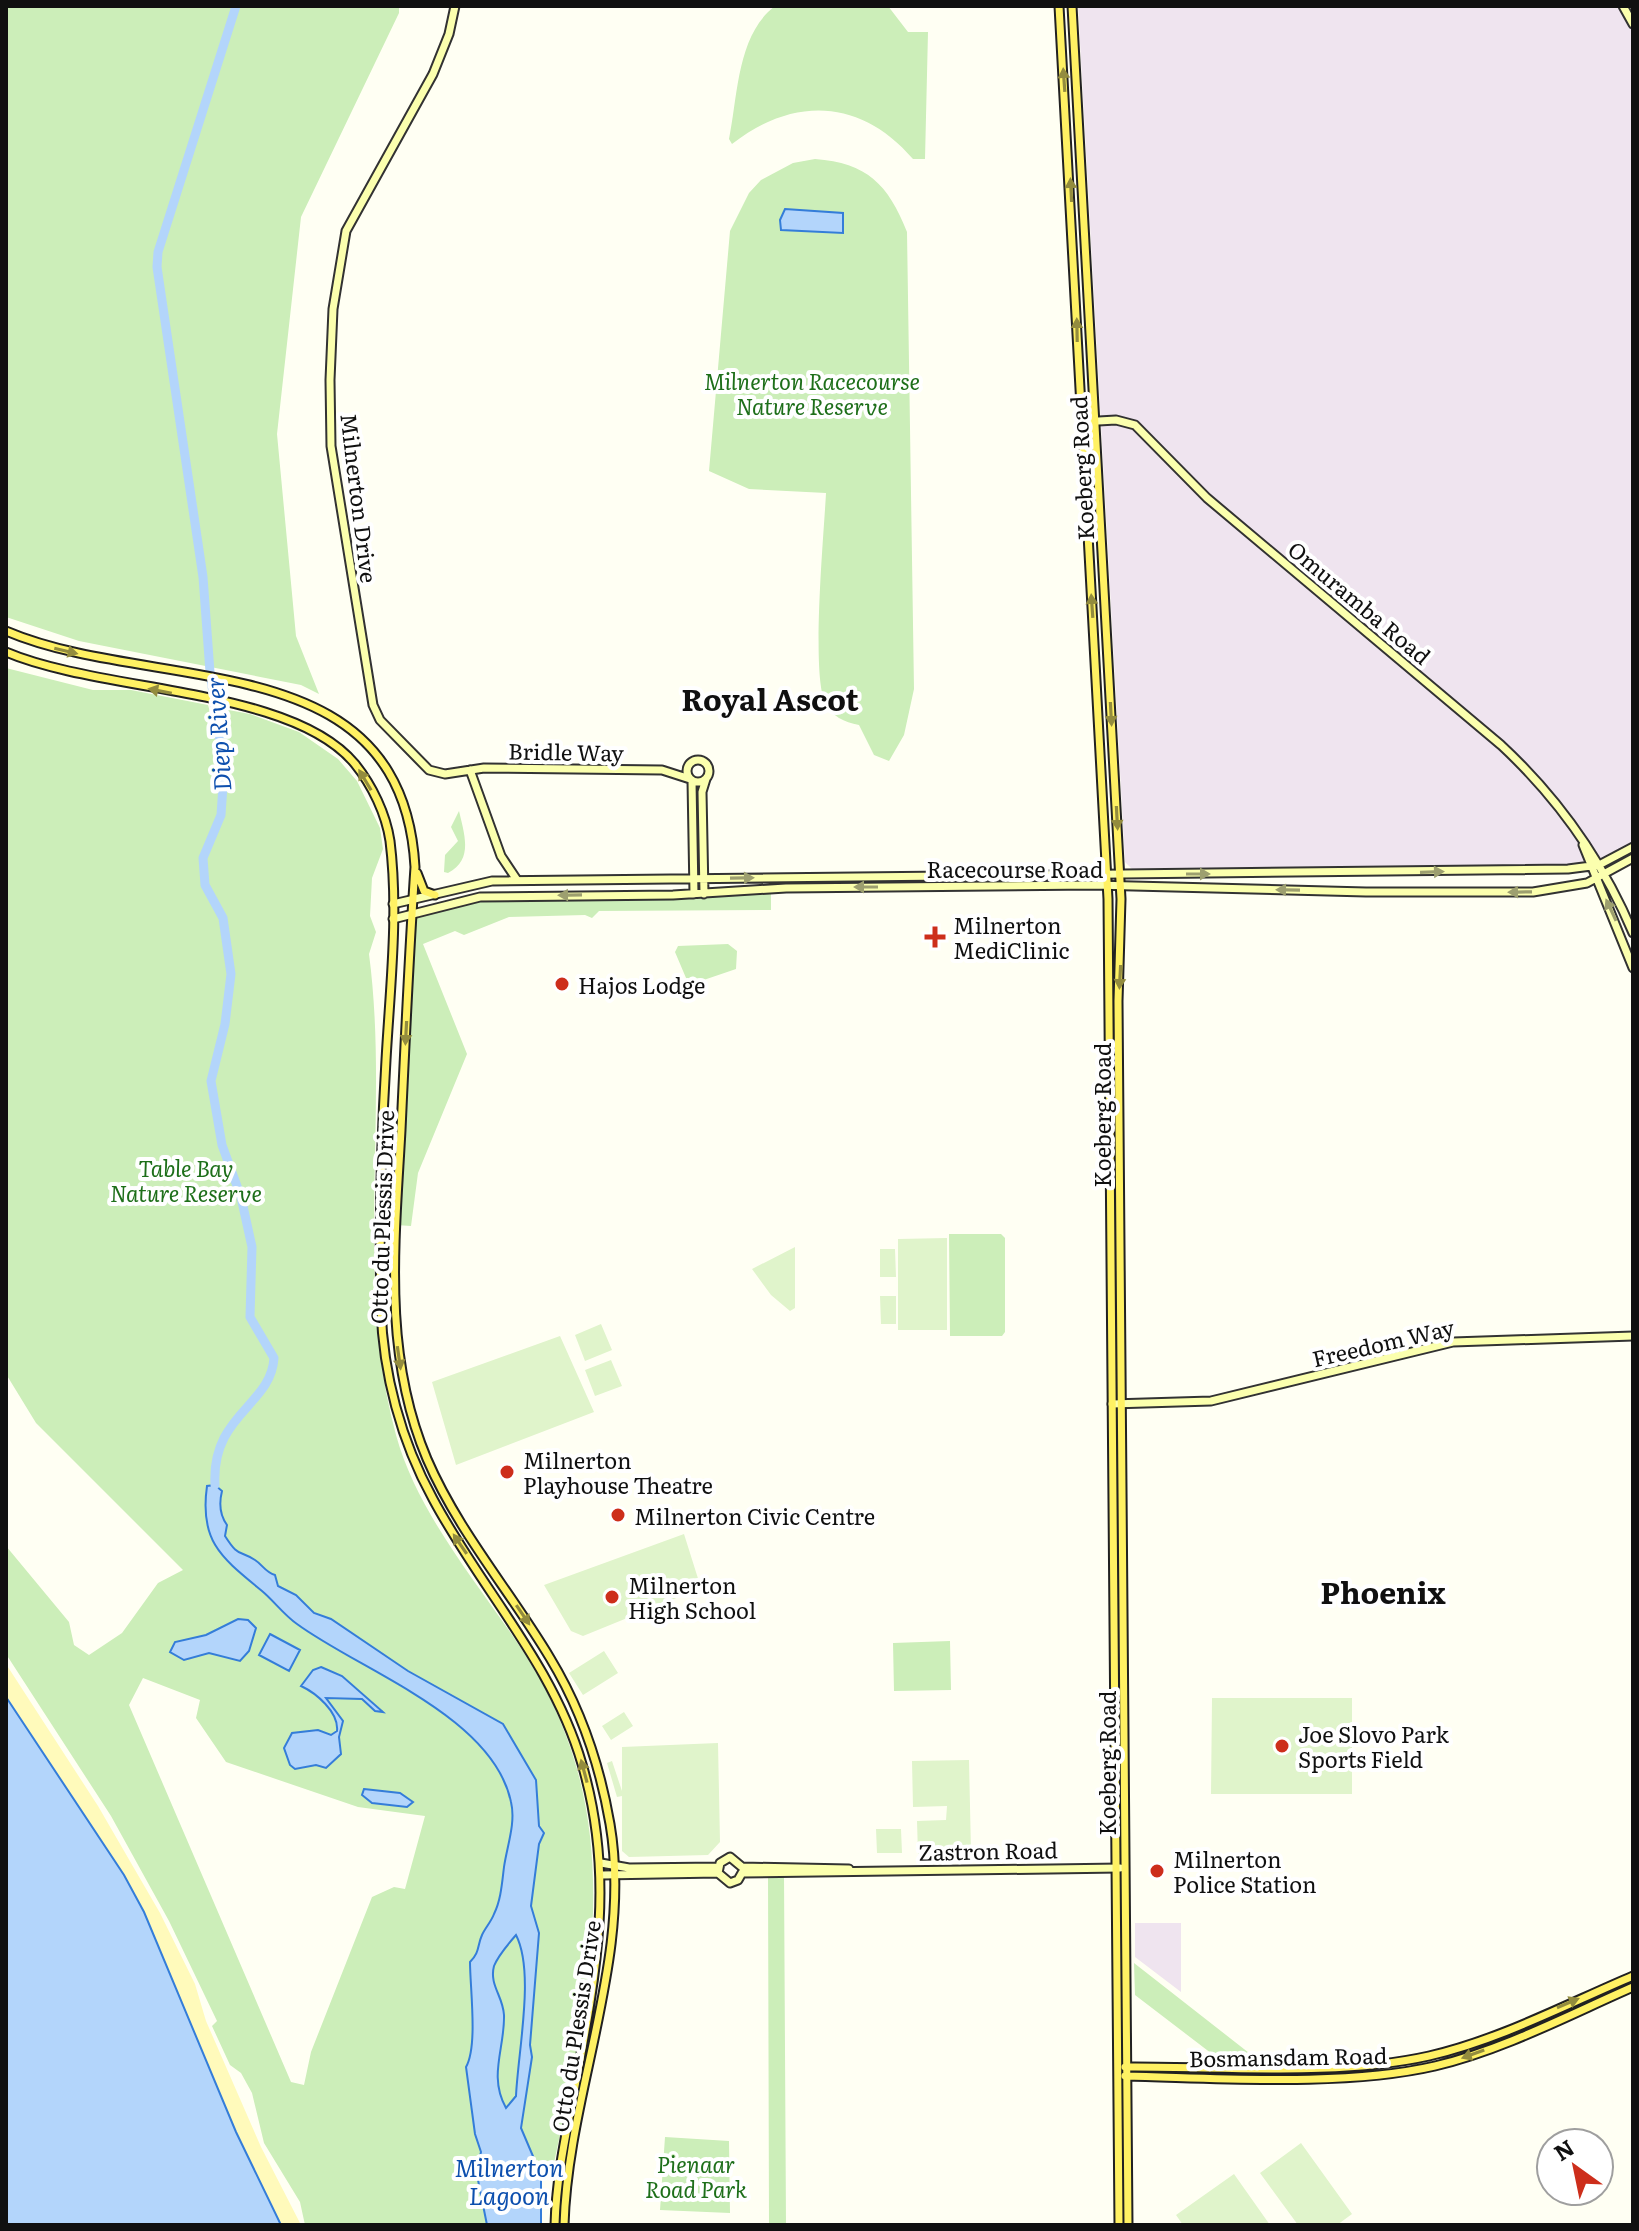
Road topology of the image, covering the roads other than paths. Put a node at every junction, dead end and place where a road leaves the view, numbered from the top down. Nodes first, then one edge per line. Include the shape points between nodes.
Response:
1 (455, 6) edge
2 (1059, 6) edge
3 (1072, 6) edge
4 (1623, 6) edge
5 (1633, 24) edge
6 (1096, 421) junction
7 (1081, 422) junction
8 (6, 631) edge
9 (6, 652) edge
10 (688, 765) junction
11 (470, 770) junction
12 (662, 770) junction
13 (706, 779) junction
14 (691, 780) junction
15 (1633, 847) edge
16 (501, 856) junction
17 (1633, 858) edge
18 (1595, 866) junction
19 (415, 867) junction
20 (1120, 874) junction
21 (1107, 875) junction
22 (1605, 875) junction
23 (699, 879) junction
24 (1596, 879) junction
25 (517, 880) junction
26 (492, 881) junction
27 (1108, 886) junction
28 (1121, 887) junction
29 (694, 894) junction
30 (704, 894) junction
31 (435, 895) junction
32 (413, 901) junction
33 (393, 904) junction
34 (411, 916) junction
35 (393, 919) junction
36 (1633, 933) edge
37 (1633, 968) edge
38 (1633, 1336) edge
39 (1117, 1403) junction
40 (613, 1862) junction
41 (601, 1863) junction
42 (1120, 1868) junction
43 (718, 1870) junction
44 (742, 1870) junction
45 (654, 1871) junction
46 (602, 1875) junction
47 (613, 1875) junction
48 (1633, 1976) edge
49 (1633, 1987) edge
50 (1123, 2072) junction
51 (555, 2225) edge
52 (564, 2225) edge
53 (1119, 2225) edge
54 (1128, 2225) edge

1 - 11 main road, Milnerton Drive via 433,74 346,231 333,309 330,434 374,709 429,770
7 -> 2 main road, Koeberg Road
3 - 6 main road, Koeberg Road
4 - 5 main road
6 - 7 main road, Omuramba Road
6 - 18 main road, Omuramba Road via 1124,420 1142,429 1207,498 1501,745 1546,791
6 -> 20 main road, Koeberg Road
21 -> 7 main road, Koeberg Road
8 -> 19 main road, Otto du Plessis Drive via 54,648 243,684 314,705 346,724 387,770 412,832
33 -> 9 main road, Otto du Plessis Drive via 386,825 355,764 303,723 56,669
10 - 12 main road, Bridle Way
10 - 13 main road via 705,762 710,771
10 - 14 main road
11 - 12 main road, Bridle Way
11 - 16 main road
12 - 14 main road, Bridle Way
13 - 14 main road
13 - 23 main road
14 - 23 main road
15 - 18 main road, Racecourse Road
16 - 25 main road
16 - 26 main road via 503,869
17 - 22 main road, Racecourse Road
20 -> 18 main road, Racecourse Road via 1365,874
18 - 22 main road, Omuramba Road
18 - 24 main road, Omuramba Road
19 - 31 main road via 423,890
19 - 32 main road, Otto du Plessis Drive
20 - 21 main road, Racecourse Road
20 - 28 main road, Koeberg Road
23 -> 21 main road, Racecourse Road
21 - 27 main road, Koeberg Road
22 - 24 main road, Racecourse Road
22 - 36 main road, Omuramba Road
23 - 25 main road, Racecourse Road
23 - 29 main road
23 - 30 main road
24 -> 28 main road, Racecourse Road via 1533,892
37 -> 24 main road, Omuramba Road
25 - 26 main road, Racecourse Road
26 - 31 main road, Racecourse Road
27 - 28 main road, Racecourse Road
27 -> 30 main road, Racecourse Road via 786,888
27 - 39 main road, Koeberg Road
28 -> 39 main road, Koeberg Road
29 - 30 main road, Racecourse Road
29 -> 34 main road, Racecourse Road via 480,897
31 - 32 main road, Racecourse Road
32 - 33 main road, Racecourse Road
32 - 34 main road, Otto du Plessis Drive
33 - 35 main road, Otto du Plessis Drive
34 - 35 main road, Racecourse Road
34 -> 40 main road, Otto du Plessis Drive via 394,1299 404,1388 422,1447 444,1493 572,1699 602,1786
41 -> 35 main road, Otto du Plessis Drive via 585,1774 562,1708 433,1500 412,1456 393,1394 381,1302
38 - 39 main road, Freedom Way via 1453,1342 1211,1401
39 - 42 main road, Koeberg Road
40 - 41 main road
40 - 45 main road
40 - 47 main road, Otto du Plessis Drive
41 - 46 main road, Otto du Plessis Drive
42 - 44 main road, Zastron Road
42 - 50 main road, Koeberg Road
43 - 44 main road via 729,1857 737,1859
43 - 44 main road via 722,1880 732,1883
43 - 45 main road
45 - 47 main road
46 - 47 main road
46 - 51 main road, Otto du Plessis Drive via 599,1947
47 - 52 main road, Otto du Plessis Drive via 607,1962 569,2169
50 -> 48 main road, Bosmansdam Road via 1364,2066 1414,2059 1490,2036
49 -> 50 main road, Bosmansdam Road via 1483,2051 1417,2070 1329,2077
50 - 53 main road, Koeberg Road
50 - 54 main road, Koeberg Road

